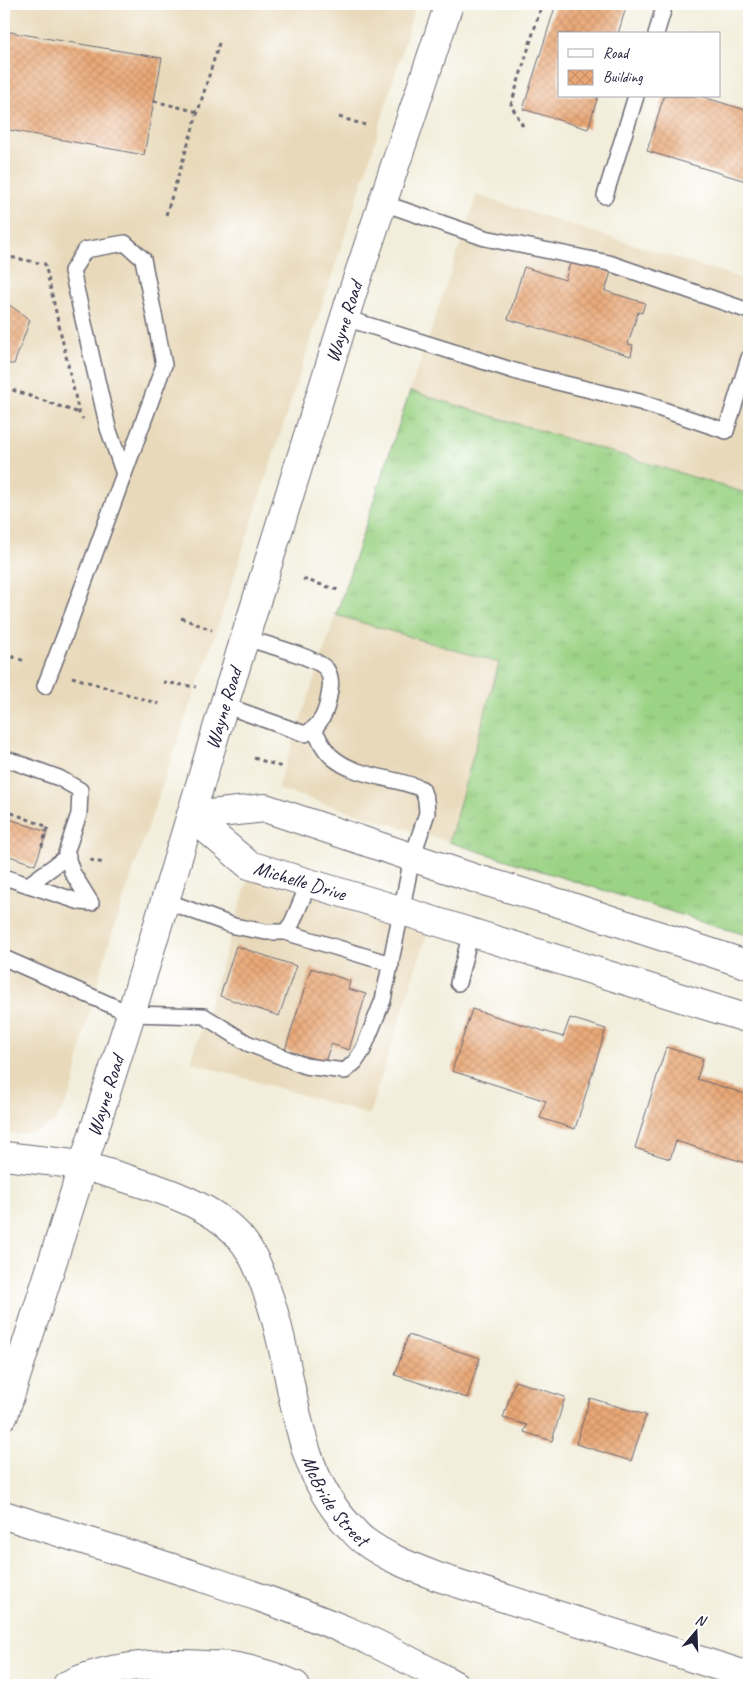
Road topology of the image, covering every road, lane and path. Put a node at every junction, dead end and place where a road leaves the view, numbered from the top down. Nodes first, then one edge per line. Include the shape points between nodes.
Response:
1 (449, 4) edge
2 (542, 4) edge
3 (665, 4) edge
4 (657, 32) edge
5 (220, 40) dead end
6 (635, 98) edge
7 (154, 101) dead end
8 (198, 112) junction
9 (339, 117) dead end
10 (365, 125) dead end
11 (523, 126) dead end
12 (605, 196) dead end
13 (382, 203) junction
14 (166, 215) dead end
15 (4, 256) edge
16 (749, 311) edge
17 (345, 318) junction
18 (749, 358) edge
19 (5, 364) edge
20 (79, 413) junction
21 (84, 422) dead end
22 (124, 474) junction
23 (303, 579) dead end
24 (338, 590) dead end
25 (181, 618) dead end
26 (212, 630) dead end
27 (245, 638) junction
28 (4, 654) edge
29 (24, 661) dead end
30 (70, 676) dead end
31 (163, 682) dead end
32 (44, 686) dead end
33 (196, 687) dead end
34 (159, 704) dead end
35 (224, 704) junction
36 (314, 730) junction
37 (4, 758) edge
38 (254, 758) dead end
39 (282, 767) dead end
40 (4, 810) edge
41 (191, 816) junction
42 (49, 848) dead end
43 (68, 856) junction
44 (412, 858) junction
45 (4, 877) edge
46 (310, 883) junction
47 (28, 885) junction
48 (166, 901) junction
49 (402, 912) junction
50 (284, 932) junction
51 (471, 932) junction
52 (4, 958) edge
53 (391, 964) junction
54 (749, 965) edge
55 (458, 983) dead end
56 (131, 1014) junction
57 (749, 1019) edge
58 (4, 1156) edge
59 (82, 1165) junction
60 (4, 1416) edge
61 (4, 1515) edge
62 (749, 1676) edge
63 (67, 1685) edge
64 (295, 1685) edge
65 (455, 1685) edge

1 - 13 main road, Wayne Road
2 - 11 path via 511,105
3 - 4 lane
5 - 8 path
6 - 12 lane
7 - 8 path
8 - 14 path
9 - 10 path
13 - 16 lane via 485,238 609,263
13 - 17 main road, Wayne Road
15 - 20 path via 45,264
17 - 18 lane via 524,374 640,402 726,431
17 - 27 main road, Wayne Road
19 - 20 path via 4,387
20 - 21 path
22 - 22 lane via 164,365 143,260 125,243 84,250 72,271 108,428
22 - 32 lane
23 - 24 path
25 - 26 path
27 - 35 main road, Wayne Road
27 - 36 lane via 315,661 326,668 331,684 327,705 321,722
28 - 29 path
30 - 34 path
31 - 33 path
35 - 36 lane via 305,734
35 - 41 main road, Wayne Road
36 - 44 lane via 329,755 340,763 422,789 426,813
37 - 43 lane via 60,778 80,790 79,814 66,853
38 - 39 path
40 - 42 path via 48,827 42,846
41 - 44 main road via 265,808
41 - 46 main road, Michelle Drive via 249,865
41 - 48 main road, Wayne Road
43 - 47 lane
43 - 47 lane via 72,872 91,903
44 - 49 lane
44 - 54 main road
45 - 47 lane
46 - 49 main road, Michelle Drive
46 - 50 lane via 292,923
48 - 50 lane via 234,926
48 - 56 main road, Wayne Road
49 - 51 main road, Michelle Drive
49 - 53 lane
50 - 53 lane
51 - 55 lane
51 - 57 main road, Michelle Drive
52 - 56 lane
53 - 56 lane via 383,1000 363,1050 345,1071 305,1066 248,1043 204,1016
56 - 59 main road, Wayne Road
58 - 59 main road, McBride Street
59 - 60 main road, Wayne Road
59 - 62 main road, McBride Street via 189,1200 215,1214 249,1249 274,1312 305,1448 314,1472 340,1516 362,1540 438,1577
61 - 65 main road via 252,1594 351,1632
63 - 64 main road via 124,1668 176,1663 235,1666

